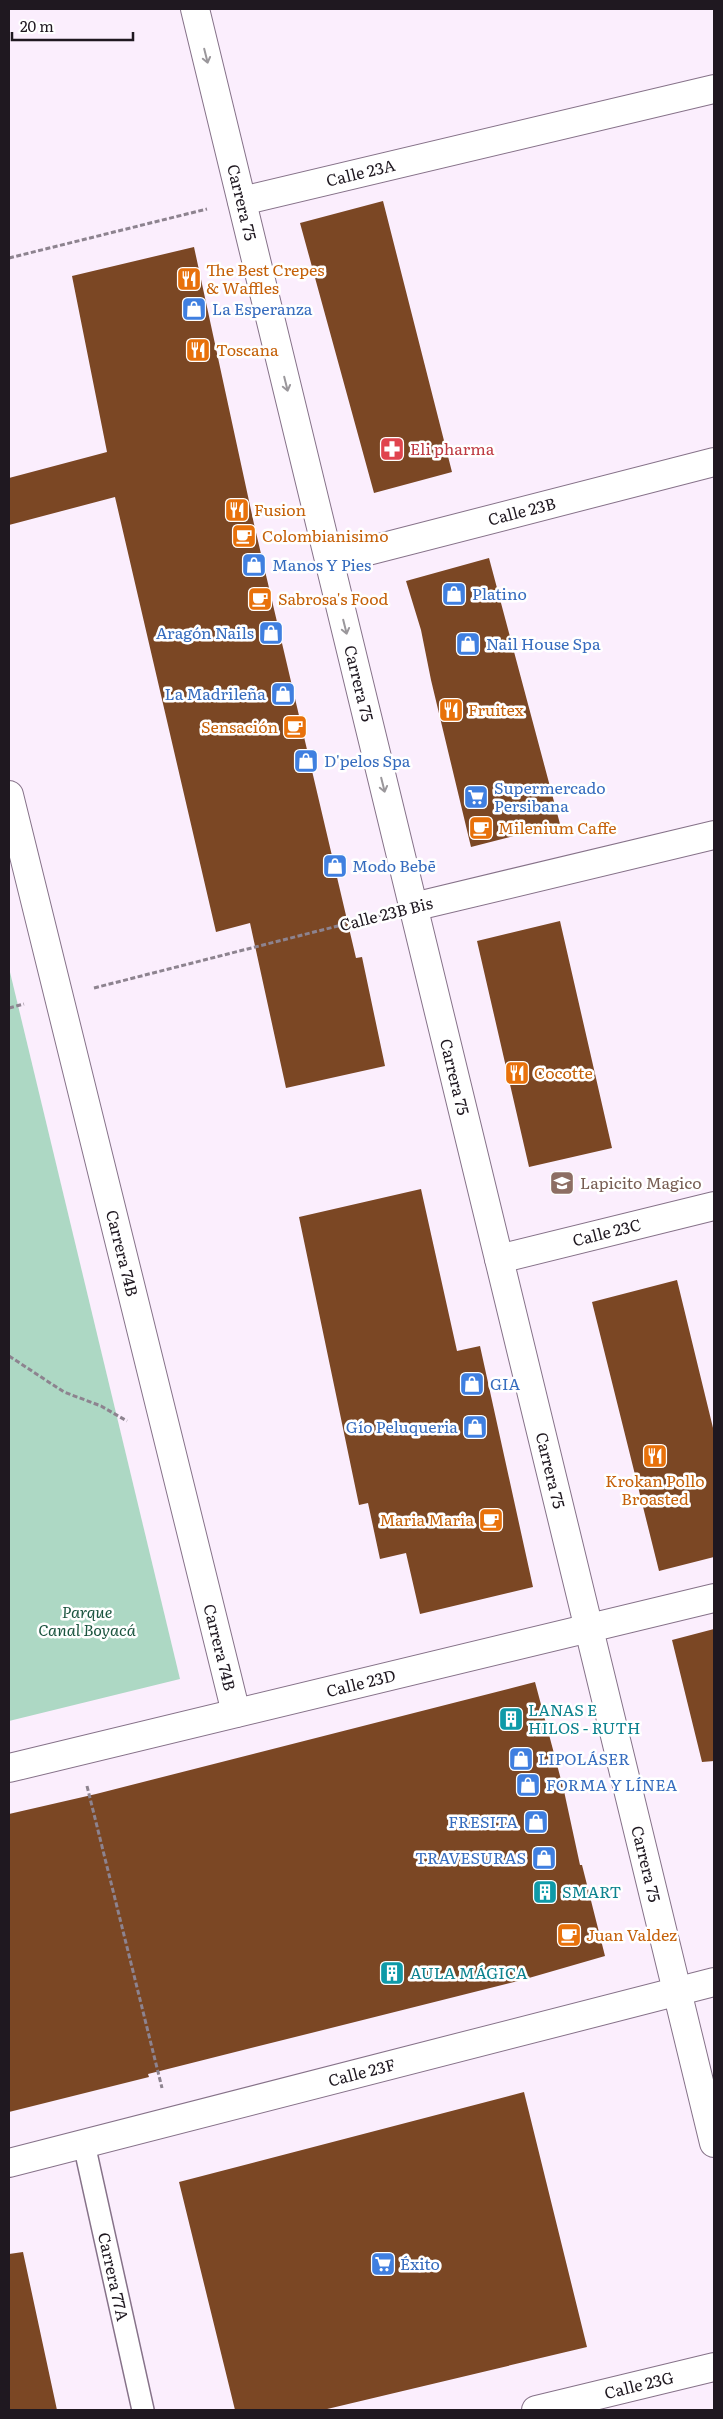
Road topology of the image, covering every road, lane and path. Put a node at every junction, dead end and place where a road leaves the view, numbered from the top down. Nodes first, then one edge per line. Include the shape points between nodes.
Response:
1 (195, 9) edge
2 (714, 89) edge
3 (242, 201) junction
4 (9, 258) edge
5 (714, 462) edge
6 (329, 561) junction
7 (9, 795) edge
8 (714, 835) edge
9 (413, 907) junction
10 (59, 997) junction
11 (714, 1206) edge
12 (499, 1259) junction
13 (9, 1356) edge
14 (134, 1425) dead end
15 (714, 1598) edge
16 (589, 1628) junction
17 (236, 1713) junction
18 (78, 1752) junction
19 (9, 1768) edge
20 (714, 1982) edge
21 (677, 1991) junction
22 (170, 2121) junction
23 (84, 2144) junction
24 (714, 2144) edge
25 (9, 2162) edge
26 (714, 2367) edge
27 (143, 2410) edge
28 (536, 2410) edge

1 -> 3 street, Carrera 75
2 - 3 street, Calle 23A
3 - 4 path
3 -> 6 street, Carrera 75
5 - 6 street, Calle 23B
6 -> 9 street, Carrera 75
7 - 10 street, Carrera 74B
8 - 9 street, Calle 23B Bis
9 - 10 path, Calle 23B Bis
9 - 12 street, Carrera 75
10 - 17 street, Carrera 74B
11 - 12 street, Calle 23C
12 - 16 street, Carrera 75
13 - 14 path via 64,1392 101,1406
15 - 16 street, Calle 23D
16 - 17 street, Calle 23D
16 - 21 street, Carrera 75
17 - 18 street, Calle 23D
18 - 19 street, Calle 23D
18 - 22 path
20 - 21 street, Calle 23F
21 - 22 street, Calle 23F
21 - 24 street, Carrera 75
22 - 23 street, Calle 23F
23 - 25 street, Calle 23F
23 - 27 lane, Carrera 77A
26 - 28 street, Calle 23G

